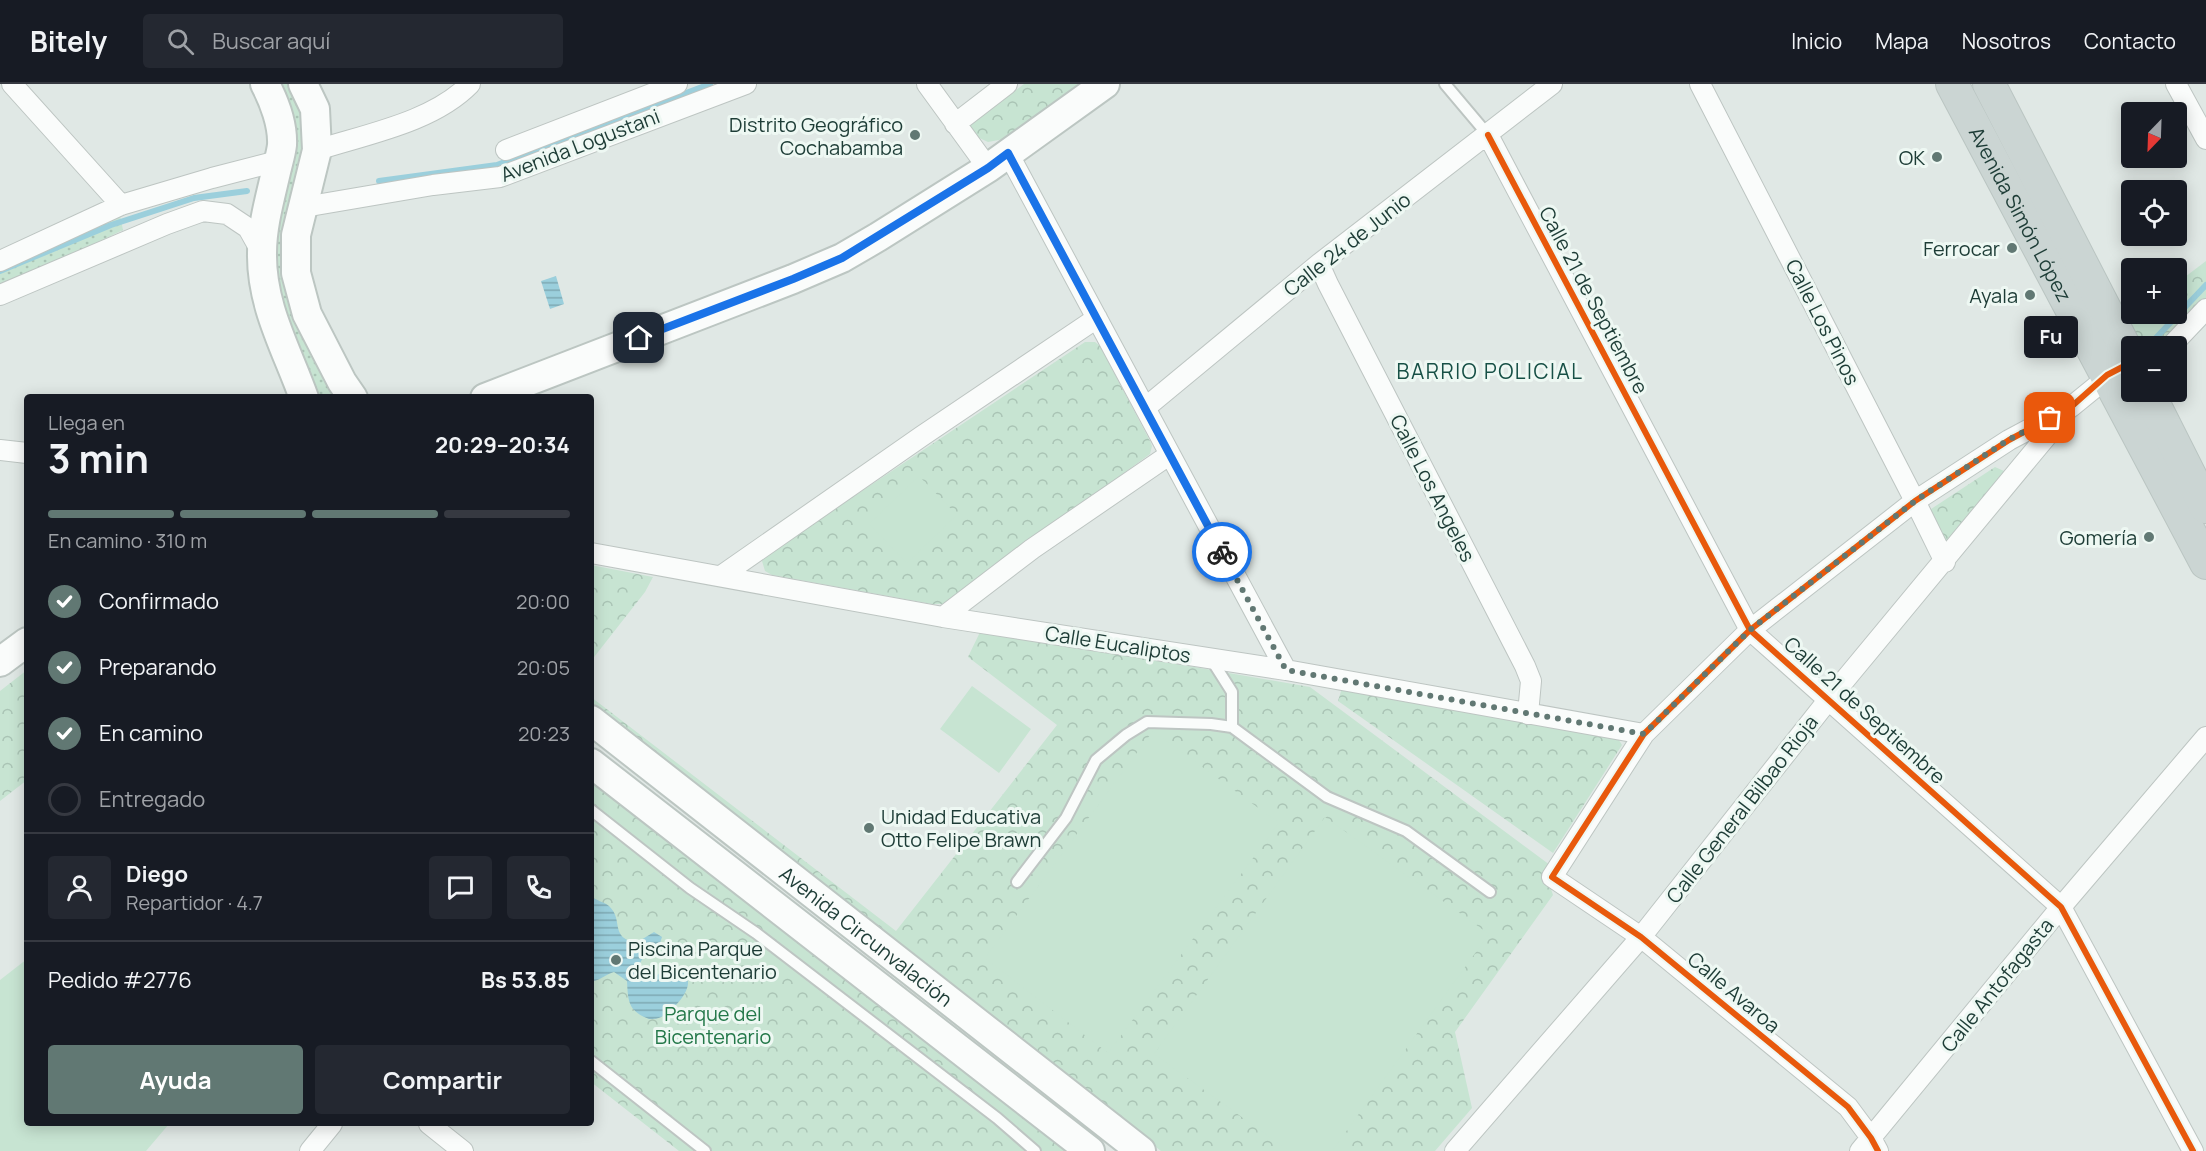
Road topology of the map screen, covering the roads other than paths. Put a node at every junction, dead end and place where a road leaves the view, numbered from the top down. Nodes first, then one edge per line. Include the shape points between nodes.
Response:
1 (12, 84) edge
2 (265, 84) edge
3 (303, 84) edge
4 (470, 84) edge
5 (677, 84) edge
6 (746, 84) edge
7 (927, 84) edge
8 (1007, 84) edge
9 (1105, 84) edge
10 (1445, 84) edge
11 (1552, 84) edge
12 (1701, 84) edge
13 (1952, 84) edge
14 (1989, 84) edge
15 (2182, 87) edge
16 (955, 124) junction
17 (1488, 135) junction
18 (2206, 139) edge
19 (317, 150) junction
20 (506, 150) dead end
21 (998, 160) junction
22 (278, 161) junction
23 (121, 206) junction
24 (304, 207) junction
25 (262, 253) junction
26 (0, 261) edge
27 (1319, 264) junction
28 (0, 295) edge
29 (2206, 309) edge
30 (1097, 318) junction
31 (2180, 336) edge
32 (2121, 362) edge
33 (2121, 363) edge
34 (2121, 368) edge
35 (302, 394) edge
36 (350, 394) edge
37 (494, 394) edge
38 (2138, 402) edge
39 (2153, 402) edge
40 (2071, 407) junction
41 (1145, 408) junction
42 (0, 450) edge
43 (24, 453) edge
44 (1169, 455) junction
45 (1915, 501) junction
46 (2206, 507) edge
47 (594, 554) edge
48 (1945, 562) junction
49 (2206, 563) edge
50 (722, 576) junction
51 (943, 617) junction
52 (1750, 630) junction
53 (24, 644) edge
54 (1211, 658) junction
55 (0, 662) edge
56 (1286, 670) junction
57 (1829, 699) junction
58 (1528, 714) junction
59 (594, 722) edge
60 (1232, 727) junction
61 (1644, 734) junction
62 (2206, 737) edge
63 (594, 765) edge
64 (594, 812) edge
65 (1017, 882) dead end
66 (1491, 892) dead end
67 (2061, 907) junction
68 (1641, 937) junction
69 (594, 1063) edge
70 (330, 1126) edge
71 (432, 1126) edge
72 (1869, 1147) edge
73 (310, 1151) edge
74 (463, 1151) edge
75 (705, 1151) edge
76 (1035, 1151) edge
77 (1090, 1151) edge
78 (1141, 1151) edge
79 (1455, 1151) edge
80 (2193, 1151) edge

1 - 23 street
2 - 22 main road via 280,129
3 - 19 main road via 315,109
4 - 19 street via 452,101 428,114
5 - 20 street
6 - 24 street, Avenida Logustani via 500,177
7 - 16 street
8 - 16 street
9 - 21 main road
10 - 17 lane, Calle 21 de Septiembre
11 - 17 street, Calle 24 de Junio
12 - 45 street, Calle Los Pinos
13 - 33 main road, Avenida Simón López
14 - 32 main road, Avenida Simón López
15 - 18 street
16 - 21 street
17 - 27 street, Calle 24 de Junio
17 - 52 street, Calle 21 de Septiembre
19 - 24 main road
21 - 30 street
21 - 37 main road via 842,258
22 - 23 street
22 - 25 main road
23 - 26 street
24 - 36 main road via 296,235 300,295
25 - 28 street via 248,228 227,214 203,211
25 - 35 main road via 268,302
27 - 41 street, Calle 24 de Junio
27 - 58 street, Calle Los Angeles via 1525,666 1531,681
29 - 31 street
30 - 41 street
30 - 50 street
34 - 40 street
38 - 49 main road
39 - 46 main road
40 - 45 street via 2008,440
40 - 48 street, Calle General Bilbao Rioja
41 - 44 street
42 - 43 street
44 - 51 street via 1032,549
44 - 56 street
45 - 48 street, Calle Los Pinos
45 - 52 street
47 - 50 street, Calle Eucaliptos
48 - 57 street, Calle General Bilbao Rioja
50 - 51 street, Calle Eucaliptos
51 - 54 street, Calle Eucaliptos
52 - 57 street, Calle 21 de Septiembre
52 - 61 street
53 - 55 main road
54 - 56 street, Calle Eucaliptos
54 - 60 lane via 1232,692
56 - 58 street, Calle Eucaliptos
57 - 67 street, Calle 21 de Septiembre
57 - 68 street, Calle General Bilbao Rioja
58 - 61 street, Calle Eucaliptos
59 - 78 main road, Avenida Circunvalación
60 - 65 lane via 1147,722 1126,735 1096,760 1066,818
60 - 66 lane via 1327,797 1406,831
61 - 68 street, Calle Avaroa via 1552,877
62 - 67 street, Calle Antofagasta
63 - 77 main road, Avenida Circunvalación
64 - 76 lane via 923,1061
67 - 72 street, Calle Antofagasta
67 - 80 street, Calle 21 de Septiembre
68 - 72 street, Calle Avaroa via 1848,1107
68 - 79 street, Calle General Bilbao Rioja
69 - 75 lane
70 - 73 street
71 - 74 street

